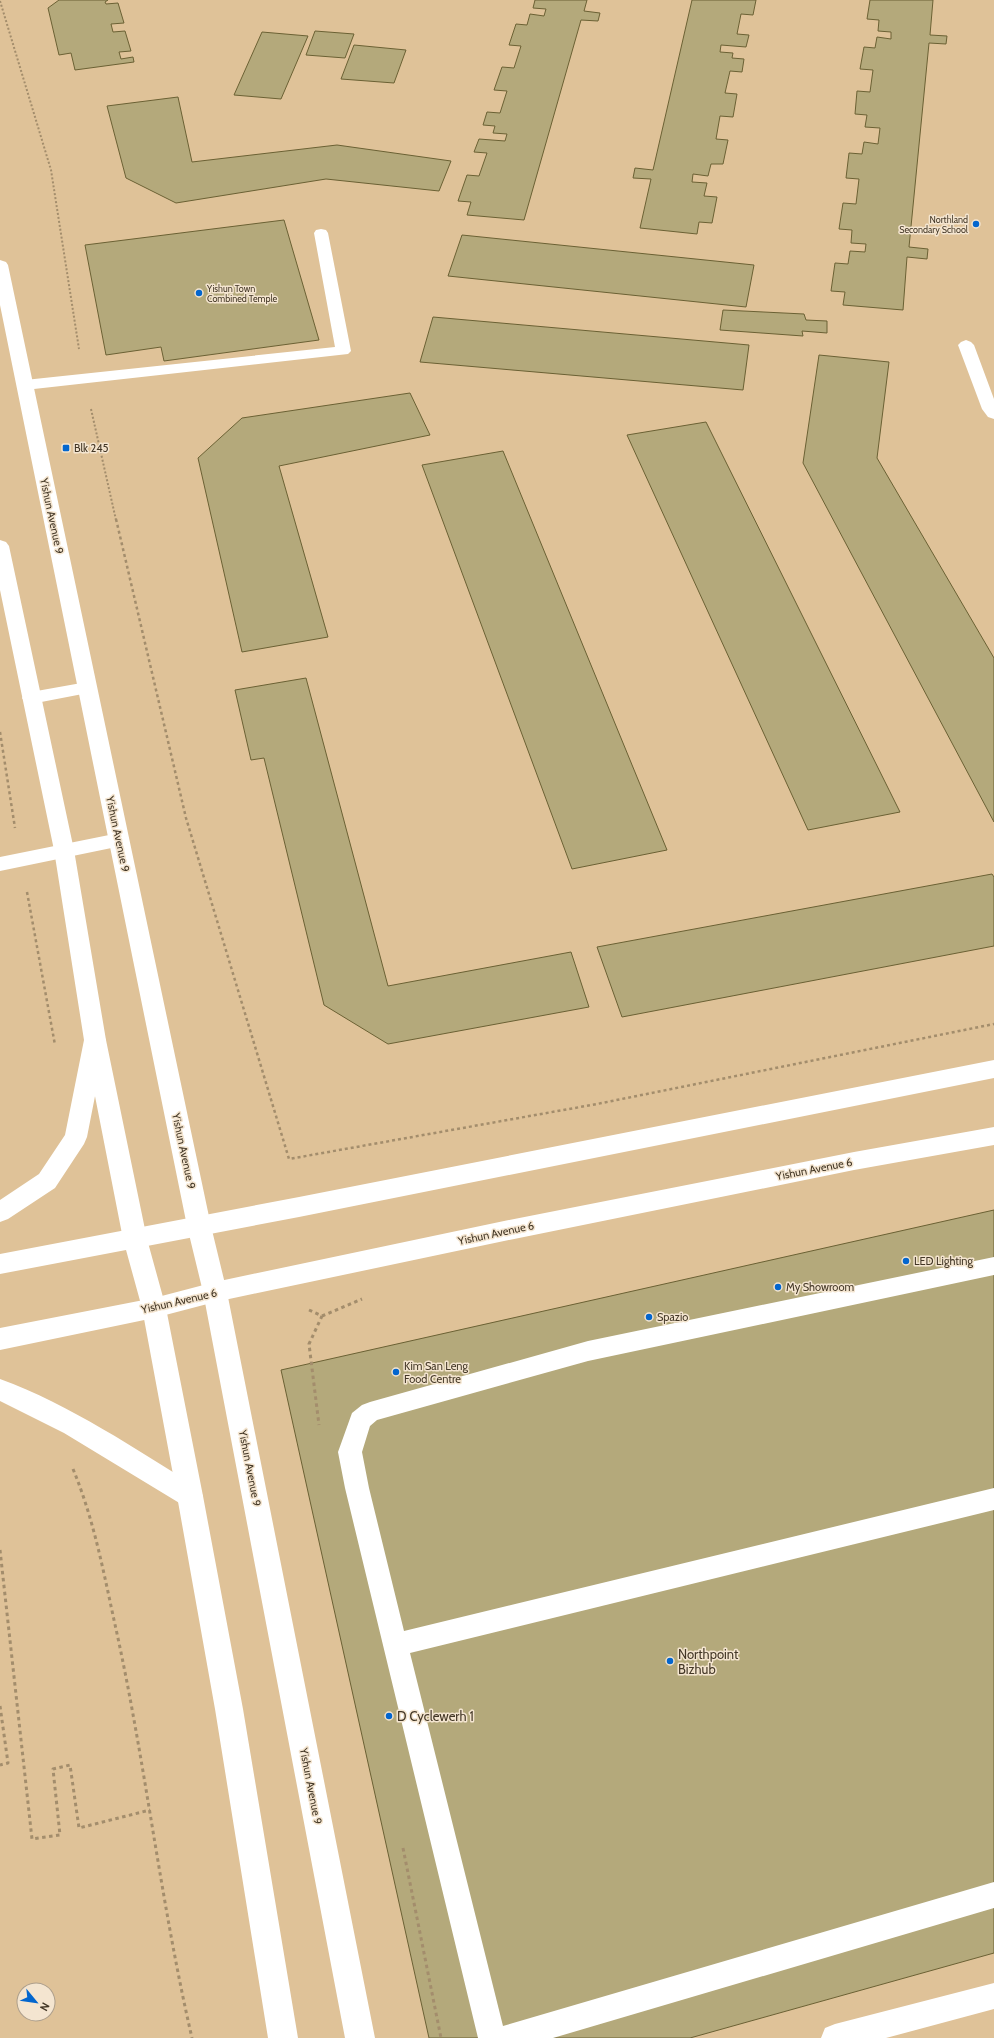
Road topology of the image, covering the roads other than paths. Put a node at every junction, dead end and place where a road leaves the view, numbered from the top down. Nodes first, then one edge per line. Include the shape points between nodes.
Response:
1 (321, 233) dead end
2 (0, 265) edge
3 (966, 345) dead end
4 (25, 385) junction
5 (994, 414) edge
6 (0, 546) edge
7 (87, 688) junction
8 (31, 698) junction
9 (120, 840) junction
10 (64, 850) junction
11 (0, 864) edge
12 (95, 1040) junction
13 (994, 1069) edge
14 (994, 1136) edge
15 (0, 1212) edge
16 (199, 1226) junction
17 (135, 1239) junction
18 (0, 1264) edge
19 (994, 1266) edge
20 (215, 1292) junction
21 (154, 1308) junction
22 (0, 1339) edge
23 (0, 1390) edge
24 (190, 1496) junction
25 (994, 1499) edge
26 (395, 1645) junction
27 (994, 1895) edge
28 (994, 1996) edge
29 (283, 2038) edge
30 (360, 2038) edge
31 (492, 2038) edge
32 (507, 2038) edge
33 (834, 2038) edge

1 - 4 lane via 343,351
2 - 4 street, Yishun Avenue 9
3 - 5 lane
4 - 7 street, Yishun Avenue 9
6 - 8 street
7 - 8 lane
7 - 9 street, Yishun Avenue 9
8 - 10 street
9 - 10 lane
9 - 16 street, Yishun Avenue 9
10 - 11 lane
10 - 12 street
12 - 15 street via 76,1137 47,1181
12 - 17 street
13 - 16 street
14 - 20 street, Yishun Avenue 6 via 854,1161 504,1231
16 - 17 street
16 - 20 street, Yishun Avenue 9
17 - 18 street
17 - 21 street
19 - 26 lane via 588,1351 370,1412 360,1420 350,1452
20 - 21 street, Yishun Avenue 6
20 - 30 street, Yishun Avenue 9
21 - 22 street, Yishun Avenue 6
21 - 24 street
23 - 24 street via 26,1400
24 - 29 street via 229,1708
25 - 26 lane
26 - 31 lane
27 - 32 lane
28 - 33 lane

